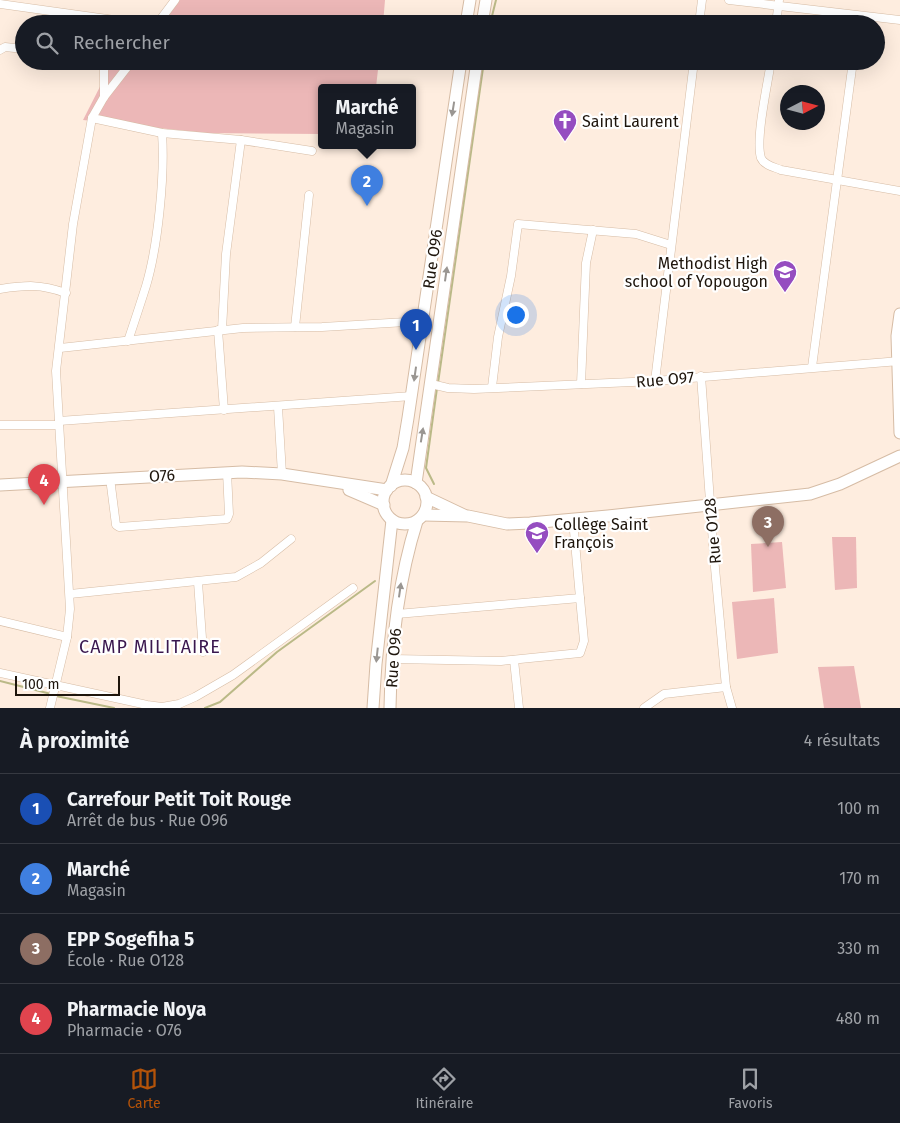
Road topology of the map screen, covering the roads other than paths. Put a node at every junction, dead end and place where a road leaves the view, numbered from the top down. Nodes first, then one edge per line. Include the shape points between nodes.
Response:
1 (176, 0) edge
2 (470, 0) edge
3 (486, 0) edge
4 (702, 0) edge
5 (729, 0) edge
6 (0, 4) edge
7 (779, 4) edge
8 (69, 15) edge
9 (164, 15) edge
10 (468, 15) edge
11 (484, 15) edge
12 (700, 15) edge
13 (834, 15) edge
14 (885, 20) edge
15 (900, 20) edge
16 (15, 48) edge
17 (0, 50) edge
18 (104, 70) edge
19 (125, 70) edge
20 (460, 70) edge
21 (476, 70) edge
22 (693, 70) edge
23 (770, 70) edge
24 (852, 70) edge
25 (104, 97) junction
26 (92, 118) junction
27 (162, 133) junction
28 (241, 140) junction
29 (312, 151) dead end
30 (837, 181) junction
31 (900, 191) edge
32 (308, 195) dead end
33 (593, 230) junction
34 (671, 245) junction
35 (0, 289) edge
36 (66, 293) junction
37 (900, 314) edge
38 (423, 321) junction
39 (295, 327) junction
40 (220, 330) junction
41 (128, 341) junction
42 (60, 348) junction
43 (899, 361) edge
44 (812, 367) junction
45 (701, 376) junction
46 (655, 381) junction
47 (431, 384) junction
48 (581, 384) junction
49 (492, 387) junction
50 (412, 396) junction
51 (278, 407) junction
52 (224, 410) junction
53 (59, 423) junction
54 (0, 425) edge
55 (900, 433) edge
56 (900, 456) edge
57 (227, 472) junction
58 (282, 474) junction
59 (110, 478) junction
60 (62, 481) junction
61 (324, 481) junction
62 (416, 483) junction
63 (0, 484) edge
64 (389, 488) junction
65 (426, 496) junction
66 (710, 503) junction
67 (384, 505) junction
68 (468, 516) junction
69 (420, 518) junction
70 (392, 520) junction
71 (573, 520) junction
72 (292, 539) dead end
73 (198, 582) junction
74 (353, 588) dead end
75 (70, 594) junction
76 (580, 598) junction
77 (397, 614) junction
78 (0, 621) edge
79 (67, 637) junction
80 (203, 652) dead end
81 (392, 659) junction
82 (514, 660) junction
83 (0, 673) edge
84 (56, 687) junction
85 (726, 687) junction
86 (51, 705) edge
87 (373, 708) edge
88 (390, 708) edge
89 (519, 708) edge
90 (644, 708) edge
91 (732, 708) edge

1 - 9 street
2 - 10 main road
3 - 11 main road
4 - 12 street
5 - 7 street
6 - 8 street
7 - 13 street
14 - 15 street
16 - 17 street
18 - 25 street
19 - 25 street
20 -> 38 main road, Rue O96
47 -> 21 main road, Rue O96
22 - 34 street
23 - 30 street via 760,140 763,160 780,170
24 - 30 street
25 - 26 street
26 - 27 street
26 - 36 street via 73,224
27 - 28 street
27 - 41 street via 160,198 152,259
28 - 29 street
28 - 40 street
30 - 31 street
30 - 44 street
32 - 39 street
33 - 34 street via 636,234
33 - 48 street via 586,263
33 - 49 street via 518,224
34 - 46 street
35 - 36 street via 33,284
36 - 42 street
37 - 43 main road
38 - 39 street
38 -> 50 main road, Rue O96
39 - 40 street
40 - 41 street
40 - 52 street
41 - 42 street
42 - 53 street via 56,385
43 - 44 street, Rue O97
43 - 55 main road
44 - 45 street, Rue O97
45 - 46 street, Rue O97
45 - 66 street, Rue O128
46 - 48 street, Rue O97
47 - 49 street, Rue O97 via 459,389
62 -> 47 main road, Rue O96
48 - 49 street, Rue O97
50 - 51 street
50 - 64 main road, Rue O96 via 403,448
51 - 52 street
51 - 58 street
52 - 53 street
53 - 54 street
53 - 60 street
56 - 66 main road via 810,494
57 - 58 main road, O76
57 - 59 main road, O76
57 - 59 street via 227,518 119,527 116,525
58 - 61 main road, O76
59 - 60 main road, O76
60 - 63 main road, O76
60 - 75 street
61 - 64 main road
61 - 67 main road
62 - 64 main road via 400,481
62 - 65 main road
64 - 67 main road
65 - 68 main road
65 - 69 main road via 427,506
66 - 71 main road
66 - 85 street, Rue O128
67 - 70 main road
68 - 69 main road
68 - 71 main road via 507,524
69 - 70 main road via 407,524
77 -> 69 main road, Rue O96 via 408,550
70 -> 87 main road, Rue O96
71 - 76 street
72 - 73 street via 245,573
73 - 75 street
73 - 80 street
74 - 84 street via 233,674 178,704 147,705
75 - 79 street
76 - 77 street
76 - 82 street via 584,641 580,652
77 - 81 main road, Rue O96
78 - 79 street
79 - 84 street
81 - 82 street
81 - 88 main road, Rue O96
82 - 89 street
83 - 84 street
84 - 86 street
85 - 90 street via 664,694
85 - 91 street, Rue O128

